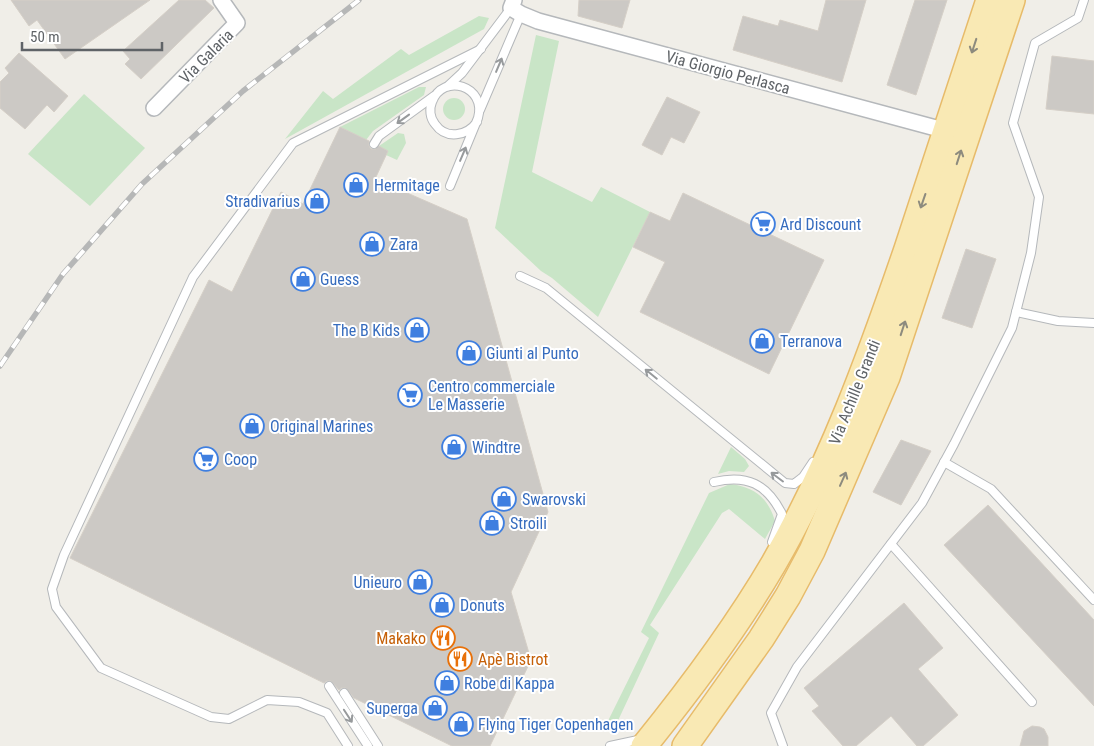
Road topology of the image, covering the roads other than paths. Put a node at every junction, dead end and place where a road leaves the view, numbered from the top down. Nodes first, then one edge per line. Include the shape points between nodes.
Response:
1 (221, 0) edge
2 (989, 0) edge
3 (1012, 0) edge
4 (1084, 0) edge
5 (515, 7) edge
6 (481, 49) junction
7 (446, 86) junction
8 (434, 96) junction
9 (154, 108) dead end
10 (480, 110) junction
11 (477, 122) junction
12 (946, 131) junction
13 (374, 144) dead end
14 (450, 186) dead end
15 (520, 276) dead end
16 (1016, 312) junction
17 (1094, 323) edge
18 (818, 451) dead end
19 (944, 462) junction
20 (714, 482) dead end
21 (827, 514) junction
22 (891, 544) junction
23 (770, 548) dead end
24 (741, 600) dead end
25 (1094, 600) edge
26 (731, 632) junction
27 (710, 661) junction
28 (689, 675) dead end
29 (329, 686) dead end
30 (344, 693) dead end
31 (1032, 702) dead end
32 (639, 741) edge
33 (348, 746) edge
34 (368, 746) edge
35 (378, 746) edge
36 (610, 746) edge
37 (671, 746) edge
38 (685, 746) edge
39 (783, 746) edge

1 - 9 street, Via Galaria via 238,23
2 -> 12 main road, Via Achille Grandi
21 -> 3 main road, Via Achille Grandi via 887,377
4 - 16 lane via 1078,18 1035,43 1013,122 1039,197 1031,253
5 - 6 lane
10 -> 5 lane
5 - 12 street, Via Giorgio Perlasca via 547,23
6 - 7 lane via 462,73
6 - 33 lane via 293,143 193,277 64,555 52,589 56,607 101,668 211,717 229,719 267,700 299,702 327,713
7 - 8 lane
7 - 10 lane via 458,85 469,90 477,99
8 - 11 lane via 430,106 431,117 444,132 455,135 465,132
8 -> 13 lane via 379,136
10 - 11 lane
14 -> 11 lane
12 -> 26 main road, Via Achille Grandi via 870,356 851,393 834,442 774,562
18 -> 15 lane via 803,477 794,484 785,483 546,288
16 - 17 lane via 1058,321
16 - 19 lane via 1012,328
19 - 22 lane via 922,503
19 - 25 lane via 991,488
20 - 23 lane via 728,478 749,480 758,484 776,502 782,514
21 - 37 main road, Via Achille Grandi via 738,654
21 - 38 main road, Via Achille Grandi via 812,551 766,632
22 - 31 lane
22 - 39 lane via 797,666 771,713
24 - 26 lane
26 - 27 main road, Via Achille Grandi
27 - 28 lane
27 - 32 main road, Via Achille Grandi
29 -> 34 lane
30 - 35 lane
32 - 36 lane

